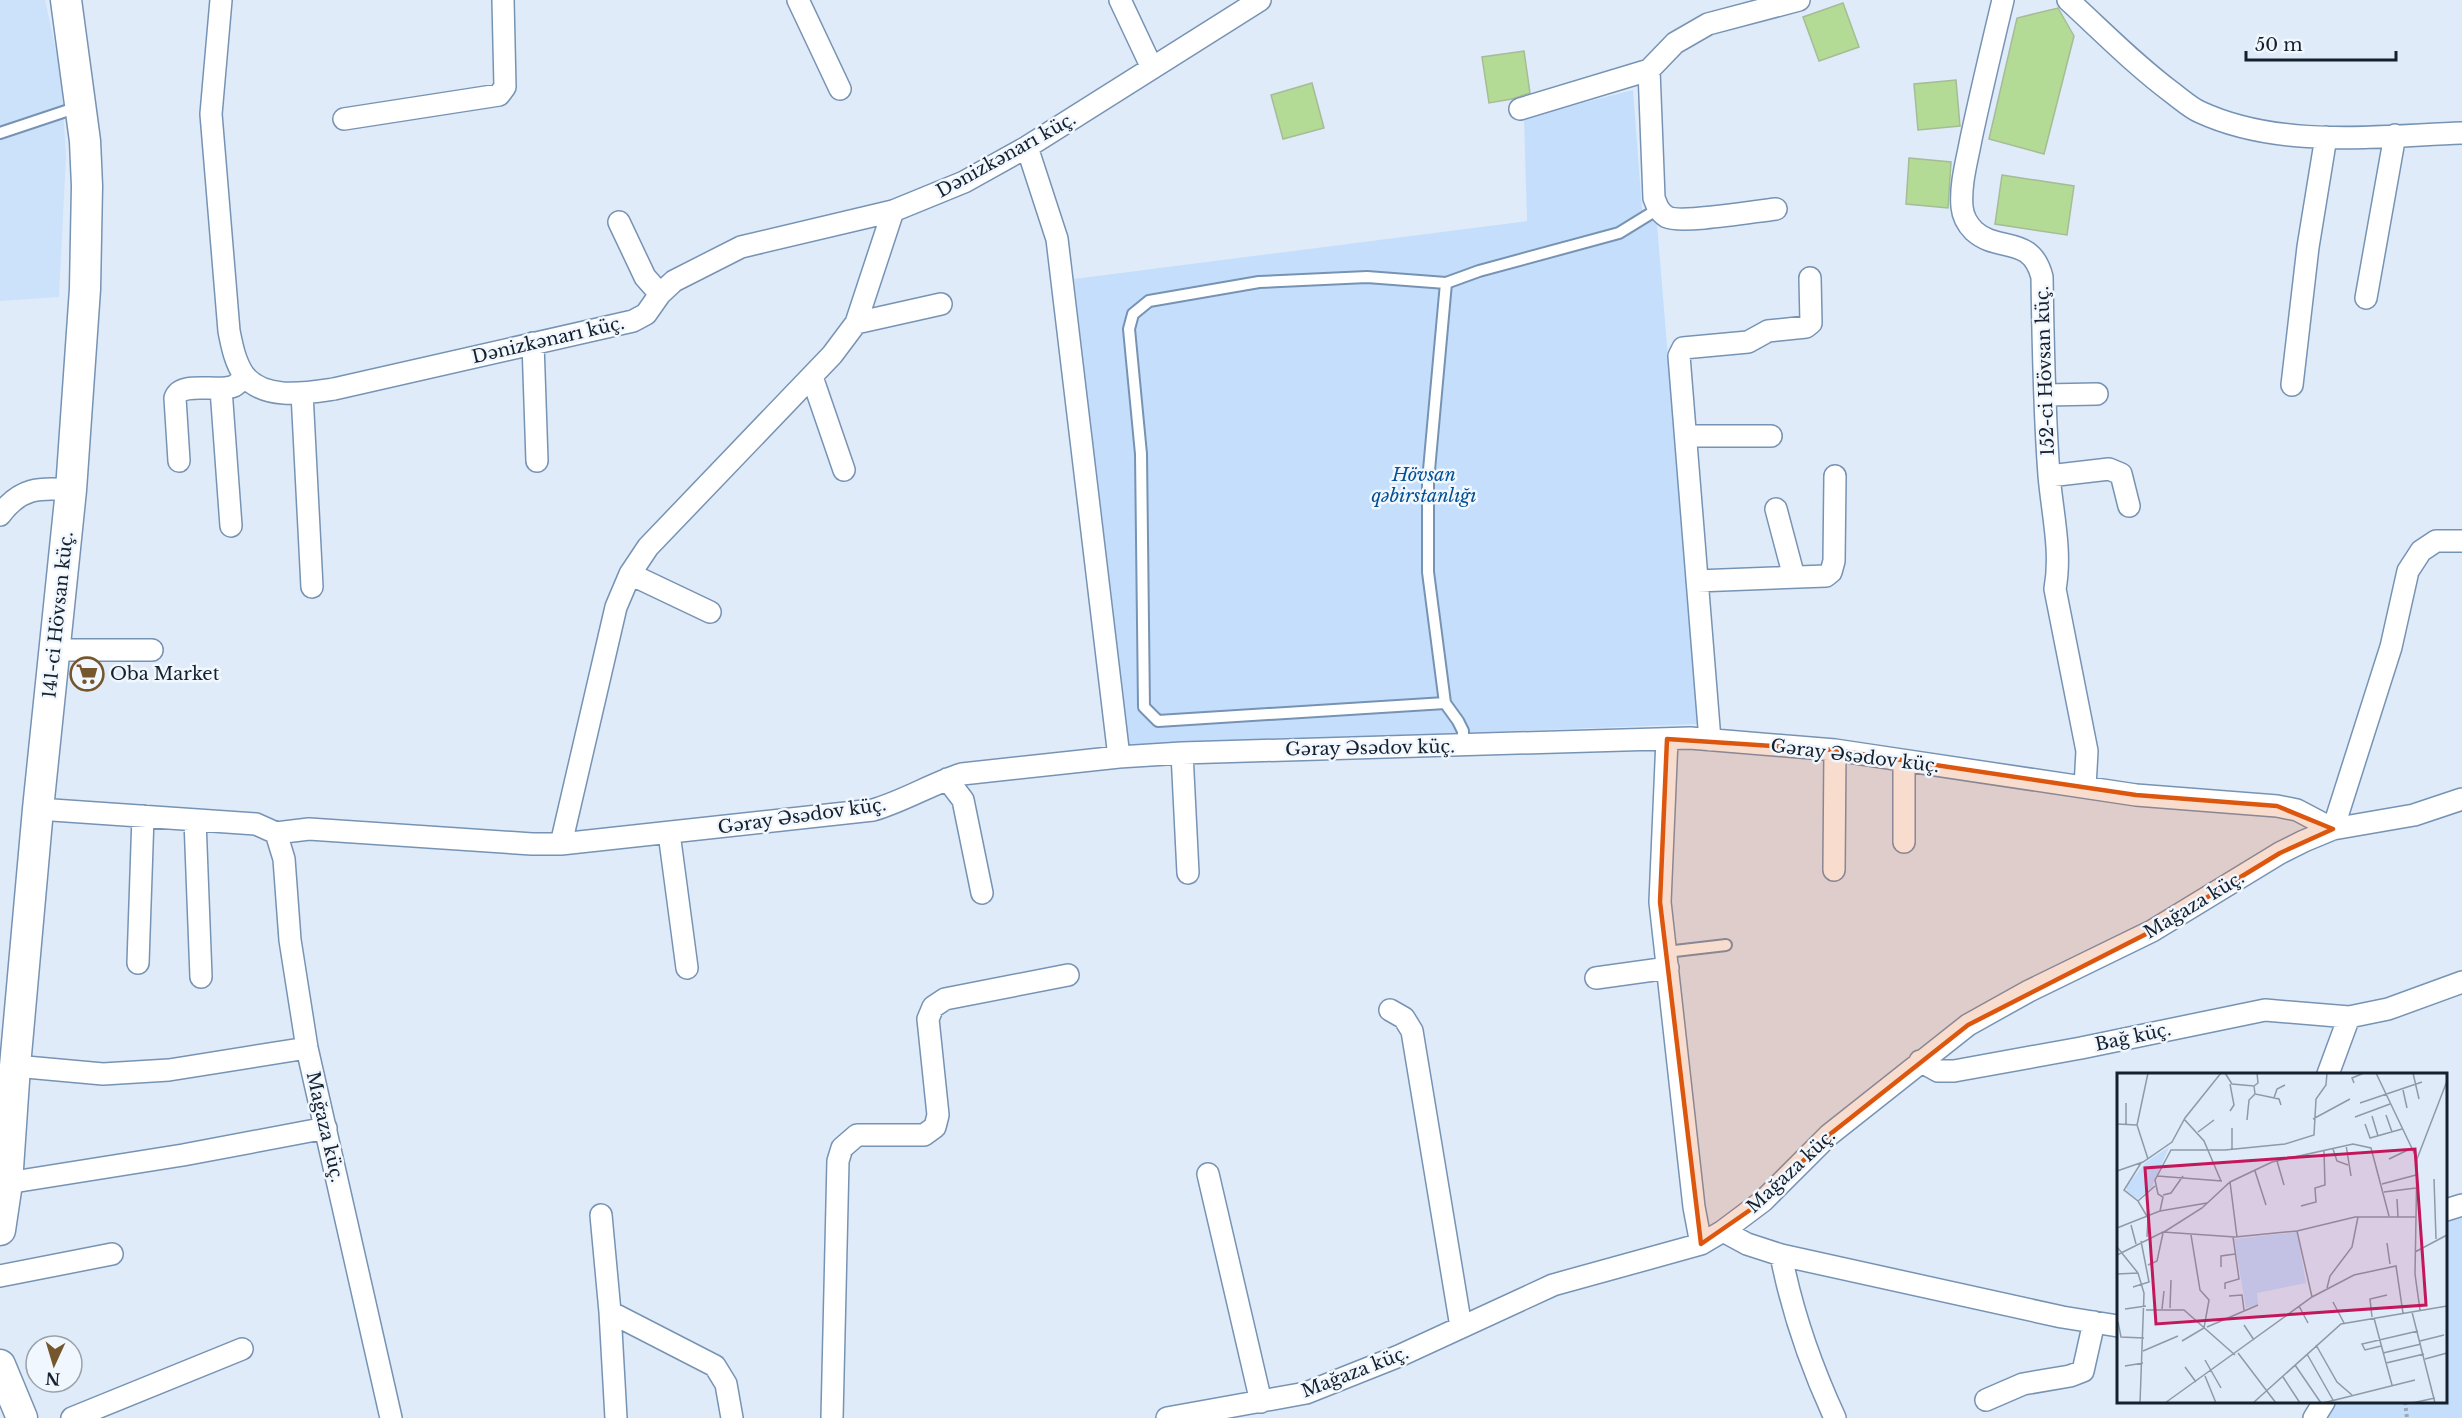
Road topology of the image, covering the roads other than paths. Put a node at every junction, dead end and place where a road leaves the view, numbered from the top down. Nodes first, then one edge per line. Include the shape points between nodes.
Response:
1 (66, 0) edge
2 (221, 0) edge
3 (502, 0) edge
4 (798, 0) edge
5 (1120, 0) edge
6 (1260, 0) edge
7 (1799, 0) edge
8 (2003, 0) edge
9 (2068, 0) edge
10 (1152, 68) junction
11 (1650, 70) junction
12 (840, 90) dead end
13 (81, 106) junction
14 (1520, 109) dead end
15 (344, 118) dead end
16 (0, 133) edge
17 (2462, 133) edge
18 (2395, 135) junction
19 (2326, 137) junction
20 (1027, 147) junction
21 (1658, 209) junction
22 (1776, 209) dead end
23 (893, 211) junction
24 (619, 222) dead end
25 (1810, 278) dead end
26 (1446, 283) junction
27 (660, 294) junction
28 (2366, 298) dead end
29 (941, 304) dead end
30 (856, 323) junction
31 (533, 343) junction
32 (245, 376) junction
33 (812, 377) junction
34 (2292, 385) dead end
35 (221, 389) junction
36 (302, 393) junction
37 (2097, 394) dead end
38 (2045, 395) junction
39 (1686, 436) junction
40 (1771, 436) dead end
41 (537, 461) dead end
42 (179, 462) dead end
43 (844, 470) dead end
44 (1835, 476) dead end
45 (2049, 476) junction
46 (71, 490) junction
47 (2129, 506) dead end
48 (1776, 509) dead end
49 (0, 515) edge
50 (231, 526) dead end
51 (2462, 542) edge
52 (630, 574) junction
53 (1794, 578) junction
54 (1697, 581) junction
55 (312, 587) dead end
56 (710, 612) dead end
57 (53, 650) junction
58 (152, 650) dead end
59 (1445, 703) junction
60 (1667, 739) junction
61 (1710, 740) junction
62 (1463, 746) junction
63 (1835, 750) junction
64 (1182, 753) junction
65 (1119, 757) junction
66 (1905, 761) junction
67 (947, 779) junction
68 (2085, 787) junction
69 (2462, 799) edge
70 (38, 809) junction
71 (143, 816) junction
72 (195, 819) junction
73 (2333, 829) junction
74 (276, 833) junction
75 (669, 833) junction
76 (1904, 842) dead end
77 (561, 844) junction
78 (1834, 870) dead end
79 (1188, 873) dead end
80 (981, 893) dead end
81 (1726, 945) dead end
82 (1667, 960) junction
83 (138, 963) dead end
84 (687, 968) dead end
85 (1068, 975) dead end
86 (201, 977) dead end
87 (1596, 978) dead end
88 (2462, 982) edge
89 (1390, 1011) dead end
90 (2349, 1017) junction
91 (307, 1048) junction
92 (1920, 1060) junction
93 (15, 1066) junction
94 (2328, 1073) edge
95 (326, 1128) junction
96 (1208, 1174) dead end
97 (7, 1183) junction
98 (2462, 1205) edge
99 (2447, 1209) edge
100 (601, 1215) dead end
101 (0, 1230) edge
102 (1723, 1231) junction
103 (1701, 1244) junction
104 (112, 1254) dead end
105 (1781, 1255) junction
106 (0, 1276) edge
107 (610, 1312) junction
108 (2094, 1322) junction
109 (2117, 1326) edge
110 (1461, 1327) junction
111 (242, 1349) dead end
112 (0, 1365) edge
113 (1986, 1400) dead end
114 (1261, 1402) junction
115 (2323, 1403) edge
116 (14, 1410) edge
117 (72, 1418) edge
118 (391, 1418) edge
119 (616, 1418) edge
120 (732, 1418) edge
121 (832, 1418) edge
122 (1167, 1418) edge
123 (1835, 1418) edge
124 (2314, 1418) edge

1 - 13 main road, 141-ci Hövsan küç.
2 - 32 street via 211,114 229,331
3 - 15 street via 505,87 499,95
4 - 12 street
5 - 10 street
6 - 10 street, Dənizkənarı küç.
7 - 11 street via 1708,24 1675,42
8 - 38 street, 152-ci Hövsan küç. via 1970,145 1962,205 1968,225 1978,234 2029,253 2038,263 2042,277
9 - 19 street via 2149,75 2198,111 2232,124
10 - 20 street, Dənizkənarı küç.
11 - 14 street
11 - 21 street via 1653,198
13 - 16 lane
13 - 46 main road, 141-ci Hövsan küç. via 87,186 85,289
17 - 18 street
18 - 19 street
18 - 28 street
19 - 34 street
20 - 23 street, Dənizkənarı küç. via 964,182
20 - 65 street via 1057,239
21 - 22 street via 1669,218 1686,219
21 - 26 lane via 1619,233
23 - 27 street, Dənizkənarı küç. via 741,247 674,281
23 - 30 street
24 - 27 street via 645,277
25 - 39 street via 1813,316 1806,327 1768,332 1748,342 1683,348 1679,356
26 - 59 lane via 1428,482 1428,561
26 - 59 lane via 1367,278 1259,282 1149,300 1133,314 1129,329 1141,454 1144,707 1150,716 1158,721
27 - 31 street, Dənizkənarı küç. via 646,314 633,321
29 - 30 street
30 - 33 street
31 - 36 street, Dənizkənarı küç.
31 - 41 street
32 - 35 street via 234,386
32 - 36 street, Dənizkənarı küç. via 277,392
33 - 43 street
33 - 52 street via 648,547
35 - 42 street via 183,388 177,392
35 - 50 street
36 - 55 street
37 - 38 street
38 - 45 street, 152-ci Hövsan küç.
39 - 40 street
39 - 54 street
44 - 53 street via 1831,572 1826,576
45 - 47 street via 2109,469 2121,474
45 - 68 street, 152-ci Hövsan küç. via 2058,557 2056,599 2087,751
46 - 49 street via 39,489 22,494
46 - 57 main road, 141-ci Hövsan küç.
48 - 53 street
51 - 73 street via 2436,541 2421,550 2408,571 2391,646
52 - 56 street
52 - 77 street via 610,630
53 - 54 street
54 - 61 street
57 - 58 street
57 - 70 main road, 141-ci Hövsan küç.
59 - 62 lane via 1463,731
60 - 61 street, Gəray Əsədov küç.
60 - 62 street, Gəray Əsədov küç.
60 - 82 street via 1660,902
61 - 63 street, Gəray Əsədov küç.
62 - 64 street, Gəray Əsədov küç.
63 - 66 street, Gəray Əsədov küç.
63 - 78 street
64 - 65 street, Gəray Əsədov küç.
64 - 79 street
65 - 67 street, Gəray Əsədov küç. via 962,774
66 - 68 street, Gəray Əsədov küç.
66 - 76 street
67 - 75 street, Gəray Əsədov küç. via 873,810
67 - 80 street via 963,800
68 - 73 street, Gəray Əsədov küç. via 2277,806 2297,810
69 - 73 street via 2414,814
70 - 71 street
70 - 93 main road, 141-ci Hövsan küç.
71 - 72 street
71 - 83 street
72 - 74 street via 256,824
72 - 86 street
73 - 92 street, Mağaza küç. via 2280,853 2152,931 1968,1024
74 - 77 street, Gəray Əsədov küç. via 309,829
74 - 91 street, Mağaza küç. via 284,859 290,940
75 - 77 street, Gəray Əsədov küç.
75 - 84 street
81 - 82 lane
82 - 87 street
82 - 103 street
85 - 121 street via 945,999 933,1007 928,1019 938,1115 935,1127 924,1135 857,1135 842,1148 838,1161
88 - 90 street, Bağ küç. via 2388,1009
89 - 110 street via 1404,1018 1412,1031
90 - 92 street, Bağ küç. via 2265,1010 1954,1071 1938,1071
90 - 94 street
91 - 93 street via 169,1070 103,1074
91 - 95 street, Mağaza küç.
92 - 102 street, Mağaza küç. via 1829,1135 1763,1201
93 - 97 main road, 141-ci Hövsan küç.
95 - 97 street
95 - 118 street, Mağaza küç.
96 - 114 street
97 - 101 main road, 141-ci Hövsan küç.
98 - 99 street
100 - 107 street
102 - 103 street, Mağaza küç.
102 - 105 street
103 - 110 street, Mağaza küç. via 1553,1285
104 - 106 street
105 - 108 street
105 - 123 street via 1790,1302
107 - 119 street
107 - 120 street via 715,1366 726,1384
108 - 109 street
108 - 113 street via 2084,1371 2023,1384
110 - 114 street, Mağaza küç. via 1306,1393
111 - 117 street
112 - 116 main road
114 - 122 street, Mağaza küç.
115 - 124 street

